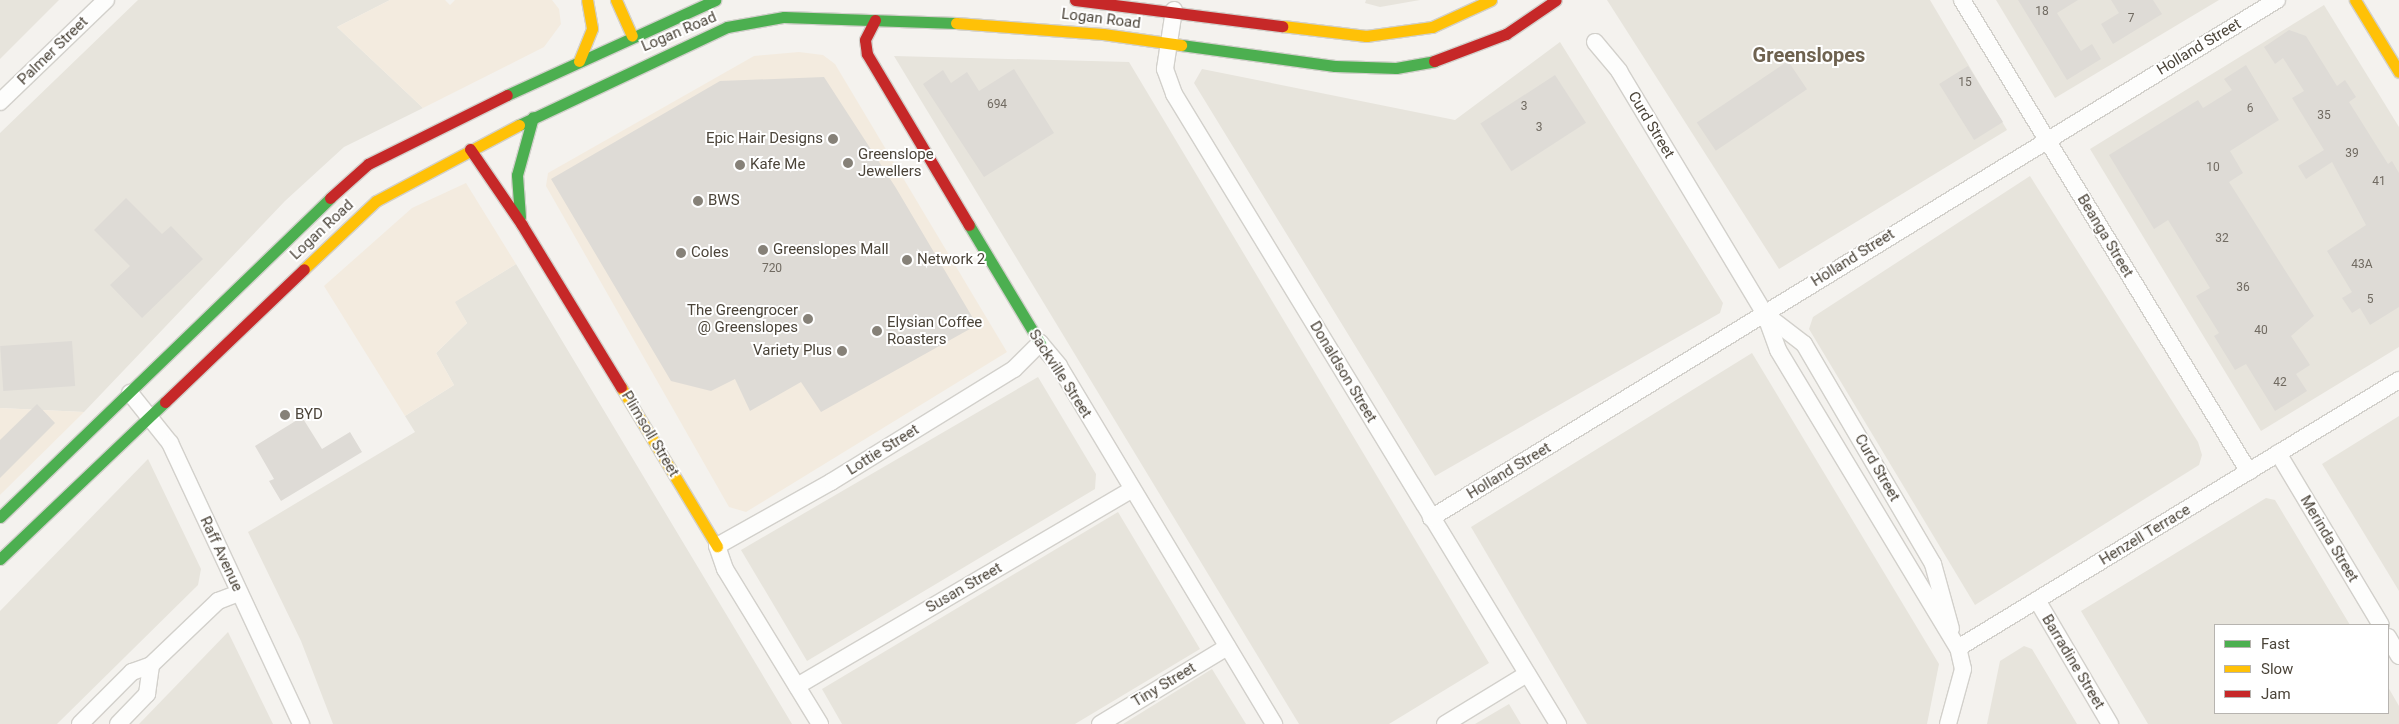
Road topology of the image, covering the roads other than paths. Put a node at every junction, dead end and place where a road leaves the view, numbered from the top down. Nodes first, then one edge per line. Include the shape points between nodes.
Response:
1 (106, 0) edge
2 (587, 0) edge
3 (616, 0) edge
4 (715, 0) edge
5 (1075, 0) edge
6 (1491, 0) edge
7 (1556, 0) edge
8 (1962, 0) edge
9 (2276, 0) edge
10 (2355, 0) edge
11 (884, 6) dead end
12 (1209, 7) edge
13 (1174, 10) junction
14 (876, 20) junction
15 (632, 36) junction
16 (1595, 42) dead end
17 (1168, 43) junction
18 (1204, 48) junction
19 (639, 57) junction
20 (579, 61) junction
21 (2399, 72) edge
22 (0, 102) edge
23 (533, 117) junction
24 (2046, 140) junction
25 (458, 143) dead end
26 (470, 149) junction
27 (422, 152) dead end
28 (368, 164) junction
29 (522, 225) junction
30 (1765, 314) junction
31 (1040, 343) junction
32 (2399, 380) edge
33 (130, 393) junction
34 (149, 415) junction
35 (2278, 453) junction
36 (2248, 472) junction
37 (1132, 490) junction
38 (0, 516) edge
39 (1431, 518) junction
40 (717, 546) junction
41 (0, 559) edge
42 (239, 592) junction
43 (2037, 600) junction
44 (2380, 624) edge
45 (2389, 639) edge
46 (1956, 646) junction
47 (1227, 647) junction
48 (2399, 656) edge
49 (151, 665) junction
50 (1527, 674) junction
51 (797, 686) junction
52 (80, 724) edge
53 (118, 724) edge
54 (300, 724) edge
55 (820, 724) edge
56 (1100, 724) edge
57 (1274, 724) edge
58 (1445, 724) edge
59 (1558, 724) edge
60 (1948, 724) edge
61 (2110, 724) edge

1 - 22 street, Palmer Street
2 - 20 main road via 592,28
3 - 15 main road
4 - 15 main road, Logan Road
5 - 13 main road, Logan Road
6 - 12 main road, Logan Road via 1432,27 1384,35
7 - 18 main road, Logan Road via 1506,34 1424,64 1365,69
8 - 24 street, Beanga Street
9 - 24 street, Holland Street
10 - 21 main road
11 - 14 main road, Sackville Street
12 - 13 main road, Logan Road
12 - 18 main road
13 - 17 street, Donaldson Street
14 - 17 main road, Logan Road via 1062,29
14 - 19 main road, Logan Road via 808,17 758,20
14 - 31 main road, Sackville Street via 865,40 867,54
15 - 19 main road
15 - 20 main road, Logan Road
16 - 30 street, Curd Street via 1619,72
17 - 18 main road, Logan Road
17 - 39 street, Donaldson Street via 1165,74 1174,94
19 - 23 main road, Logan Road
20 - 28 main road, Logan Road via 428,131
23 - 26 main road, Logan Road
23 - 29 main road via 517,174
24 - 30 street, Holland Street
24 - 36 street, Beanga Street
25 - 26 main road
26 - 29 main road, Plimsoll Street via 480,159
26 - 34 main road, Logan Road via 398,186 356,217
27 - 28 main road
28 - 33 main road, Logan Road via 297,227
29 - 40 main road, Plimsoll Street
30 - 39 street, Holland Street
30 - 46 street, Curd Street via 1778,350
30 - 46 street, Curd Street via 1804,344 1933,564
31 - 37 street, Sackville Street via 1056,362
31 - 40 street, Lottie Street via 1014,369 831,482
32 - 35 street, Henzell Terrace
33 - 34 street, Raff Avenue
33 - 38 main road, Logan Road
34 - 41 main road, Logan Road
34 - 42 street, Raff Avenue via 170,443
35 - 36 street, Henzell Terrace
35 - 44 street, Merinda Street
36 - 43 street, Henzell Terrace
37 - 47 street, Sackville Street
37 - 51 street, Susan Street
39 - 50 street, Donaldson Street
40 - 51 street, Plimsoll Street via 725,569
42 - 49 street via 218,601
42 - 54 street, Raff Avenue
43 - 46 street, Henzell Terrace
43 - 61 street, Barradine Street
45 - 48 street
46 - 60 street via 1963,669
47 - 56 street, Tiny Street
47 - 57 street, Sackville Street
49 - 52 street via 132,672
49 - 53 street via 147,694
50 - 58 street
50 - 59 street, Donaldson Street
51 - 55 street, Plimsoll Street

